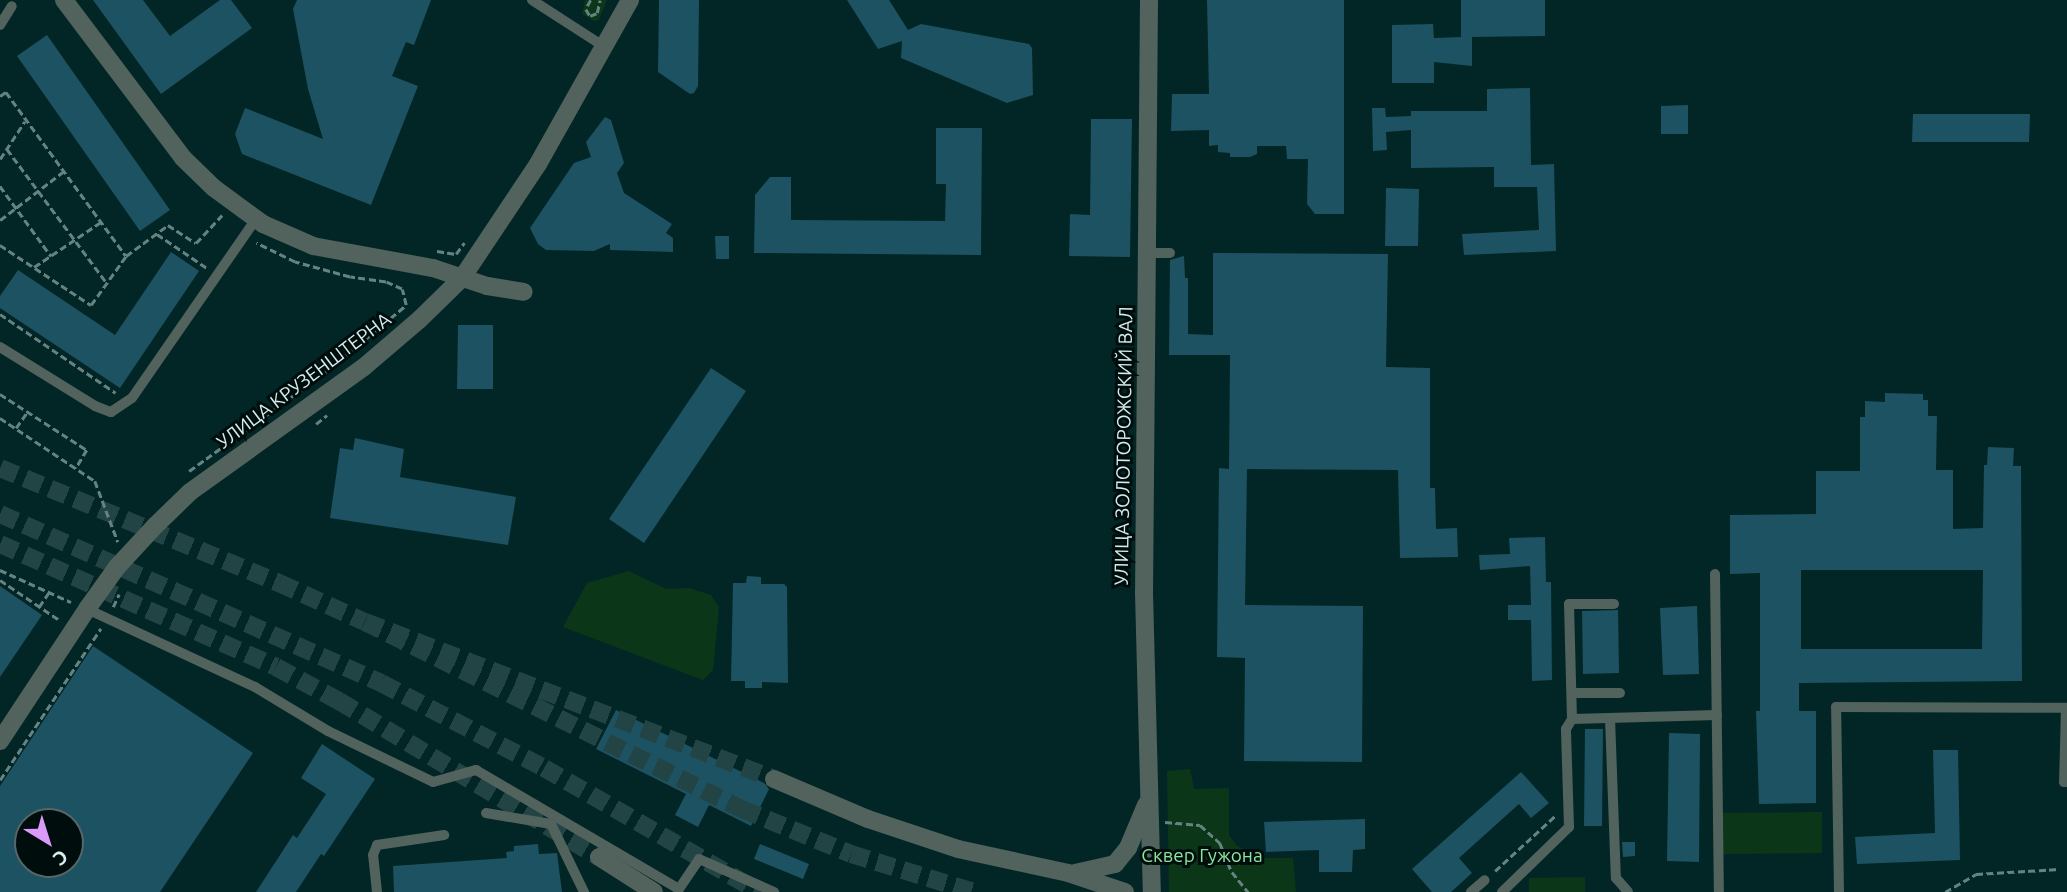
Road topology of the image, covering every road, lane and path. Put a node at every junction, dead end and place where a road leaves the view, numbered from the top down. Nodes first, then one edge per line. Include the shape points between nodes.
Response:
1 (64, 0) edge
2 (533, 0) edge
3 (591, 0) edge
4 (600, 0) edge
5 (630, 0) edge
6 (1149, 0) edge
7 (12, 6) dead end
8 (0, 25) edge
9 (603, 46) junction
10 (0, 96) edge
11 (26, 120) junction
12 (6, 149) junction
13 (0, 159) edge
14 (64, 171) junction
15 (0, 186) edge
16 (38, 191) junction
17 (16, 208) junction
18 (222, 215) dead end
19 (256, 219) junction
20 (0, 220) edge
21 (101, 222) junction
22 (157, 234) junction
23 (469, 237) dead end
24 (74, 240) junction
25 (0, 245) edge
26 (432, 250) dead end
27 (1147, 253) junction
28 (1170, 253) dead end
29 (51, 256) junction
30 (126, 256) junction
31 (34, 267) junction
32 (200, 277) dead end
33 (462, 278) junction
34 (107, 283) junction
35 (524, 292) dead end
36 (0, 314) edge
37 (0, 347) edge
38 (0, 394) edge
39 (121, 396) dead end
40 (27, 412) junction
41 (331, 413) dead end
42 (0, 418) edge
43 (311, 427) dead end
44 (16, 428) junction
45 (76, 468) junction
46 (119, 545) dead end
47 (0, 570) edge
48 (1715, 574) dead end
49 (0, 580) edge
50 (124, 585) dead end
51 (50, 592) junction
52 (1614, 604) dead end
53 (39, 607) junction
54 (87, 609) junction
55 (106, 620) junction
56 (73, 630) junction
57 (91, 642) junction
58 (1572, 693) junction
59 (1620, 693) dead end
60 (2067, 708) edge
61 (1717, 715) junction
62 (1611, 718) junction
63 (1572, 719) junction
64 (0, 741) edge
65 (774, 779) tunnel mouth
66 (0, 780) edge
67 (2067, 782) edge
68 (1149, 799) junction
69 (1569, 803) junction
70 (486, 813) dead end
71 (1165, 822) dead end
72 (444, 835) dead end
73 (599, 857) tunnel mouth
74 (2059, 869) dead end
75 (1068, 873) junction
76 (1485, 880) joint
77 (377, 892) edge
78 (584, 892) edge
79 (654, 892) edge
80 (774, 892) edge
81 (1125, 892) edge
82 (1152, 892) edge
83 (1248, 892) edge
84 (1471, 892) edge
85 (1502, 892) edge
86 (1628, 892) edge
87 (1719, 892) edge
88 (1839, 892) edge
89 (1945, 892) edge

1 - 19 street via 183,158
2 - 9 lane
3 - 4 path via 586,9 590,16 597,13
5 - 9 street, УЛИЦА КРУЗЕНШТЕРНА
6 - 27 street, УЛИЦА ЗОЛОТОРОЖСКИЙ ВАЛ
7 - 8 lane
9 - 33 street, УЛИЦА КРУЗЕНШТЕРНА via 538,164
10 - 11 path via 6,92
11 - 12 path
11 - 14 path
12 - 13 path
12 - 16 path
14 - 16 path
14 - 21 path
15 - 17 path
16 - 17 path
16 - 24 path
17 - 20 path
17 - 29 path
18 - 22 path via 196,243 168,225
19 - 33 street via 313,246 433,268
19 - 37 lane via 132,398 111,412
21 - 24 path
21 - 30 path
22 - 30 path
22 - 32 path via 207,267
23 - 26 path via 456,254
24 - 29 path
24 - 34 path
25 - 31 path
27 - 28 lane
27 - 68 street, УЛИЦА ЗОЛОТОРОЖСКИЙ ВАЛ via 1144,593
29 - 31 path
30 - 34 path
31 - 34 path via 91,305
33 - 35 street
33 - 54 street, УЛИЦА КРУЗЕНШТЕРНА via 364,367 190,492 117,567
36 - 39 path
38 - 40 path
40 - 44 path
40 - 45 path via 87,450
41 - 43 path
42 - 44 path
44 - 45 path
45 - 46 path via 94,481
47 - 51 path
48 - 61 lane
49 - 53 path
50 - 55 path
51 - 53 path
51 - 54 path
52 - 58 lane via 1569,604
53 - 56 path
54 - 55 lane
54 - 56 street, УЛИЦА КРУЗЕНШТЕРНА
55 - 57 path
55 - 80 lane via 255,687 328,731 433,782 476,770 679,889 699,859
56 - 57 path
56 - 64 street, УЛИЦА КРУЗЕНШТЕРНА
57 - 66 path
58 - 59 lane
58 - 63 lane
60 - 67 lane
60 - 88 lane via 1836,707
61 - 62 lane
61 - 87 lane
62 - 63 lane
62 - 86 lane via 1616,878
63 - 69 lane via 1566,729
65 - 75 street via 869,819 958,849
68 - 75 street via 1128,848 1115,864
68 - 82 street, УЛИЦА ЗОЛОТОРОЖСКИЙ ВАЛ
69 - 76 path
69 - 85 lane via 1569,827
70 - 78 lane via 551,824
71 - 83 path via 1199,825 1220,843 1231,872
72 - 77 lane via 377,845 373,855
73 - 79 street
74 - 89 path via 1976,874
75 - 81 street
76 - 84 lane

